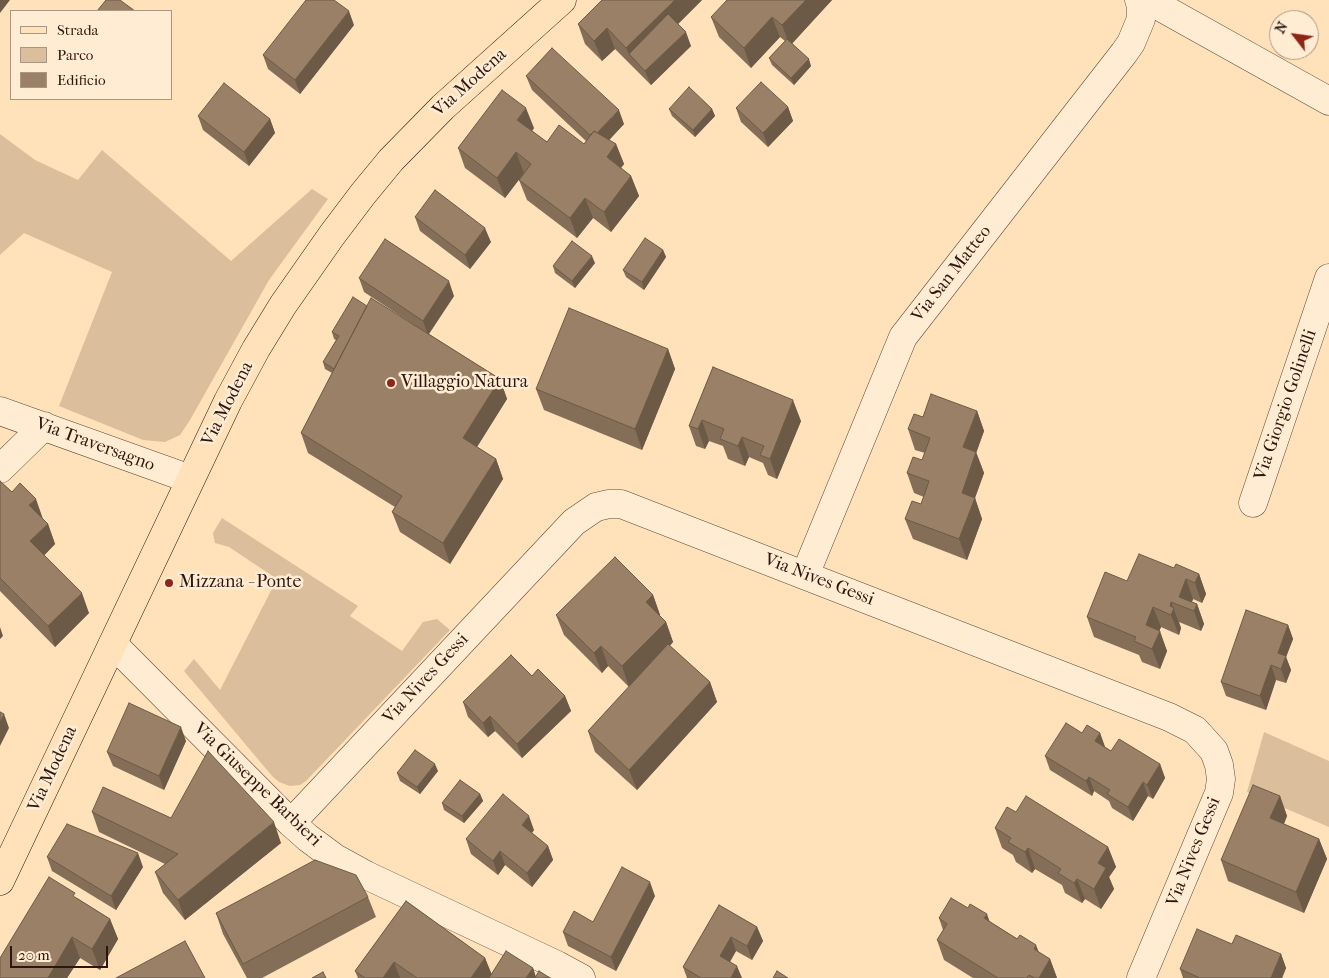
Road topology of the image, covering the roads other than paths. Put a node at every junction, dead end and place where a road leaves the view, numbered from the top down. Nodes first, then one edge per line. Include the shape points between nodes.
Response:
1 (562, 0) edge
2 (1139, 0) edge
3 (1148, 0) edge
4 (1329, 101) edge
5 (1329, 278) edge
6 (0, 411) edge
7 (44, 426) junction
8 (0, 469) edge
9 (190, 479) junction
10 (1253, 503) dead end
11 (806, 575) junction
12 (113, 644) junction
13 (291, 823) junction
14 (0, 881) edge
15 (581, 978) edge
16 (1141, 978) edge

1 - 9 main road, Via Modena via 443,107 363,194 283,305 256,349
2 - 11 street, Via San Matteo via 1141,19 1132,43 903,337
3 - 4 street
5 - 10 street, Via Giorgio Golinelli
6 - 7 street, Via Traversagno
7 - 8 street
7 - 9 street, Via Traversagno
9 - 12 main road, Via Modena
11 - 13 street, Via Nives Gessi via 621,504 596,507 574,522
11 - 16 street, Via Nives Gessi via 1169,717 1195,730 1207,741 1219,765 1219,793
12 - 13 street, Via Giuseppe Barbieri
12 - 14 main road, Via Modena
13 - 15 street, Via Giuseppe Barbieri via 348,866

